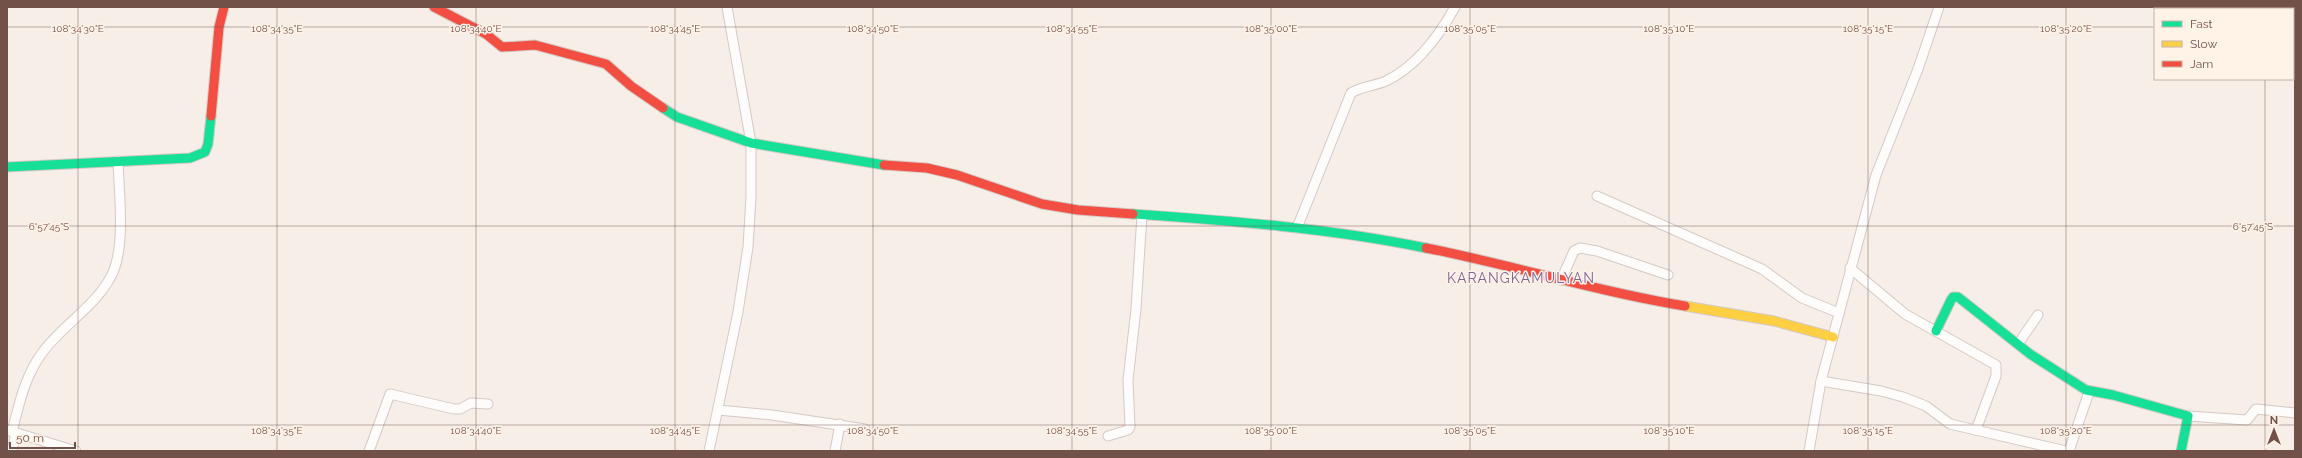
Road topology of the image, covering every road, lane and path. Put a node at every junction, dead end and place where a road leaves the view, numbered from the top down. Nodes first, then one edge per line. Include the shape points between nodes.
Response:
1 (224, 7) edge
2 (434, 7) edge
3 (727, 7) edge
4 (1455, 7) edge
5 (1939, 7) edge
6 (751, 143) junction
7 (118, 161) junction
8 (7, 167) edge
9 (1597, 196) dead end
10 (1142, 215) junction
11 (1297, 228) junction
12 (1850, 268) junction
13 (1668, 275) dead end
14 (1561, 280) junction
15 (1839, 313) junction
16 (2038, 315) dead end
17 (1936, 331) junction
18 (1833, 337) junction
19 (2018, 344) junction
20 (1821, 381) junction
21 (2089, 392) junction
22 (488, 404) dead end
23 (718, 410) junction
24 (2295, 413) edge
25 (2188, 416) junction
26 (840, 424) junction
27 (865, 429) dead end
28 (1976, 430) junction
29 (12, 432) edge
30 (1108, 436) dead end
31 (2034, 448) edge
32 (72, 450) edge
33 (12, 451) edge
34 (369, 451) edge
35 (709, 451) edge
36 (835, 451) edge
37 (1809, 451) edge
38 (2066, 451) edge
39 (2069, 451) edge
40 (2181, 451) edge

1 - 7 street via 219,27 208,144 205,152 190,158
2 - 6 street via 486,34 502,47 535,45 606,64 631,86 677,117
3 - 6 street
4 - 11 street via 1425,51 1388,80 1360,88 1348,97
5 - 12 street via 1918,69 1876,175
6 - 10 street via 876,164 927,168 964,177 1042,204 1078,210
6 - 23 street via 752,197 748,247
7 - 8 street
7 - 29 street via 118,254 114,270 105,285 34,364 25,383
9 - 15 street via 1756,266 1802,298
10 - 11 street
10 - 30 street via 1128,380 1130,427 1128,430
11 - 14 street via 1379,238 1458,253
12 - 15 street
12 - 17 street via 1905,314
13 - 14 street via 1597,251 1580,248 1574,251
14 - 18 street via 1665,303 1774,321
15 - 18 street
16 - 19 street
17 - 19 street via 1951,300 1958,297
17 - 28 street via 1997,366 1996,376
18 - 20 street
19 - 21 street
20 - 28 street via 1881,390 1904,397 1926,406 1950,424
20 - 37 street
21 - 25 street via 2113,395
21 - 39 street
22 - 34 street via 471,403 454,409 390,394
23 - 26 street
23 - 35 street
24 - 25 street via 2256,409 2247,420
25 - 40 street
26 - 27 street
26 - 36 street
28 - 31 street
29 - 32 street
29 - 33 street
31 - 38 street

